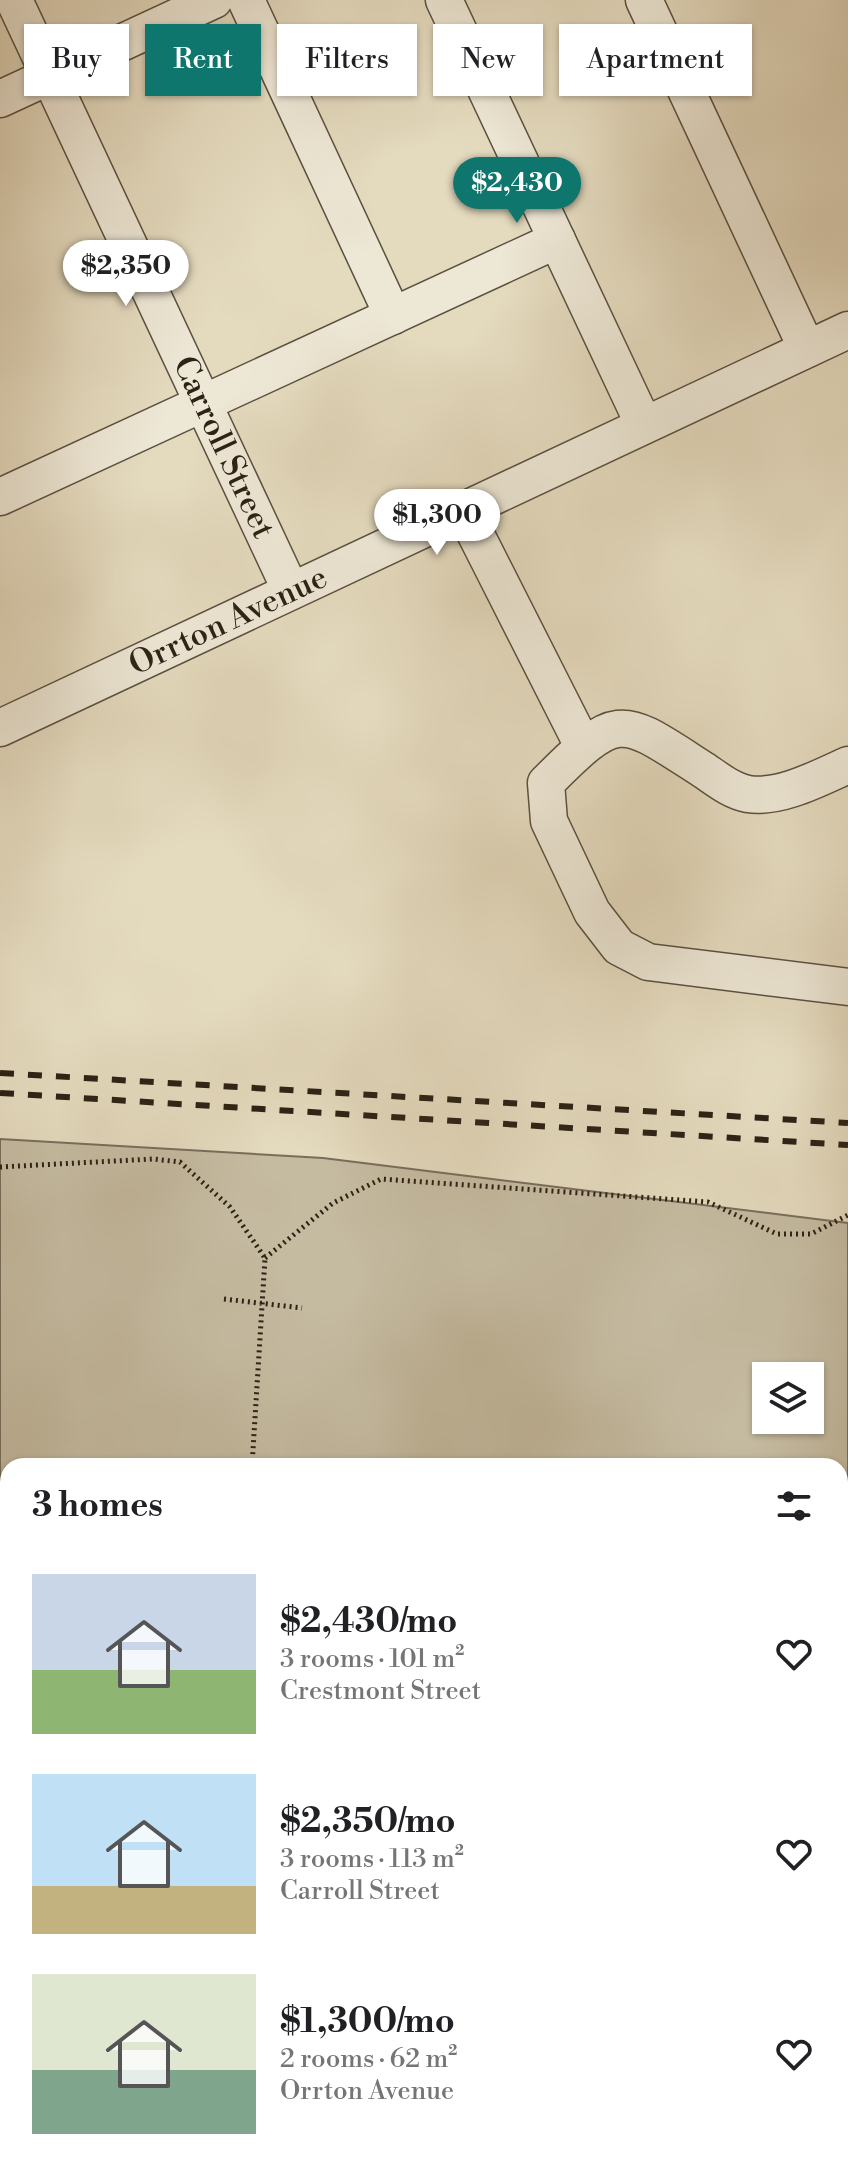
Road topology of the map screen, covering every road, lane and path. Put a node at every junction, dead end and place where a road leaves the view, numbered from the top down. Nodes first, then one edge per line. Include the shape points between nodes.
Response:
1 (14, 0) edge
2 (214, 0) edge
3 (246, 0) edge
4 (444, 0) edge
5 (644, 0) edge
6 (25, 24) edge
7 (129, 39) edge
8 (24, 88) edge
9 (59, 96) edge
10 (0, 99) edge
11 (557, 240) junction
12 (393, 316) junction
13 (848, 330) edge
14 (807, 349) junction
15 (204, 404) junction
16 (644, 425) junction
17 (0, 497) edge
18 (464, 511) junction
19 (291, 591) junction
20 (0, 728) edge
21 (583, 746) junction
22 (848, 765) edge
23 (848, 987) edge
24 (0, 1167) edge
25 (848, 1215) edge
26 (265, 1258) junction
27 (224, 1299) dead end
28 (262, 1303) junction
29 (302, 1308) dead end
30 (252, 1458) edge

1 - 6 street, Carroll Street
2 - 7 street
3 - 12 street
4 - 11 street
5 - 14 street
8 - 10 street
9 - 15 street, Carroll Street
11 - 12 street
11 - 16 street
12 - 15 street
13 - 14 street, Orrton Avenue
14 - 16 street, Orrton Avenue
15 - 17 street
15 - 19 street, Carroll Street
16 - 18 street, Orrton Avenue
18 - 19 street, Orrton Avenue
18 - 21 street
19 - 20 street, Orrton Avenue
21 - 22 street via 617,727 640,729 747,794 771,795
21 - 23 street via 546,783 549,821 592,912 619,947 648,962
24 - 26 path via 180,1162 230,1207
25 - 26 path via 811,1234 777,1234 708,1202 381,1179 333,1203
26 - 28 path
27 - 28 path
28 - 29 path
28 - 30 path

